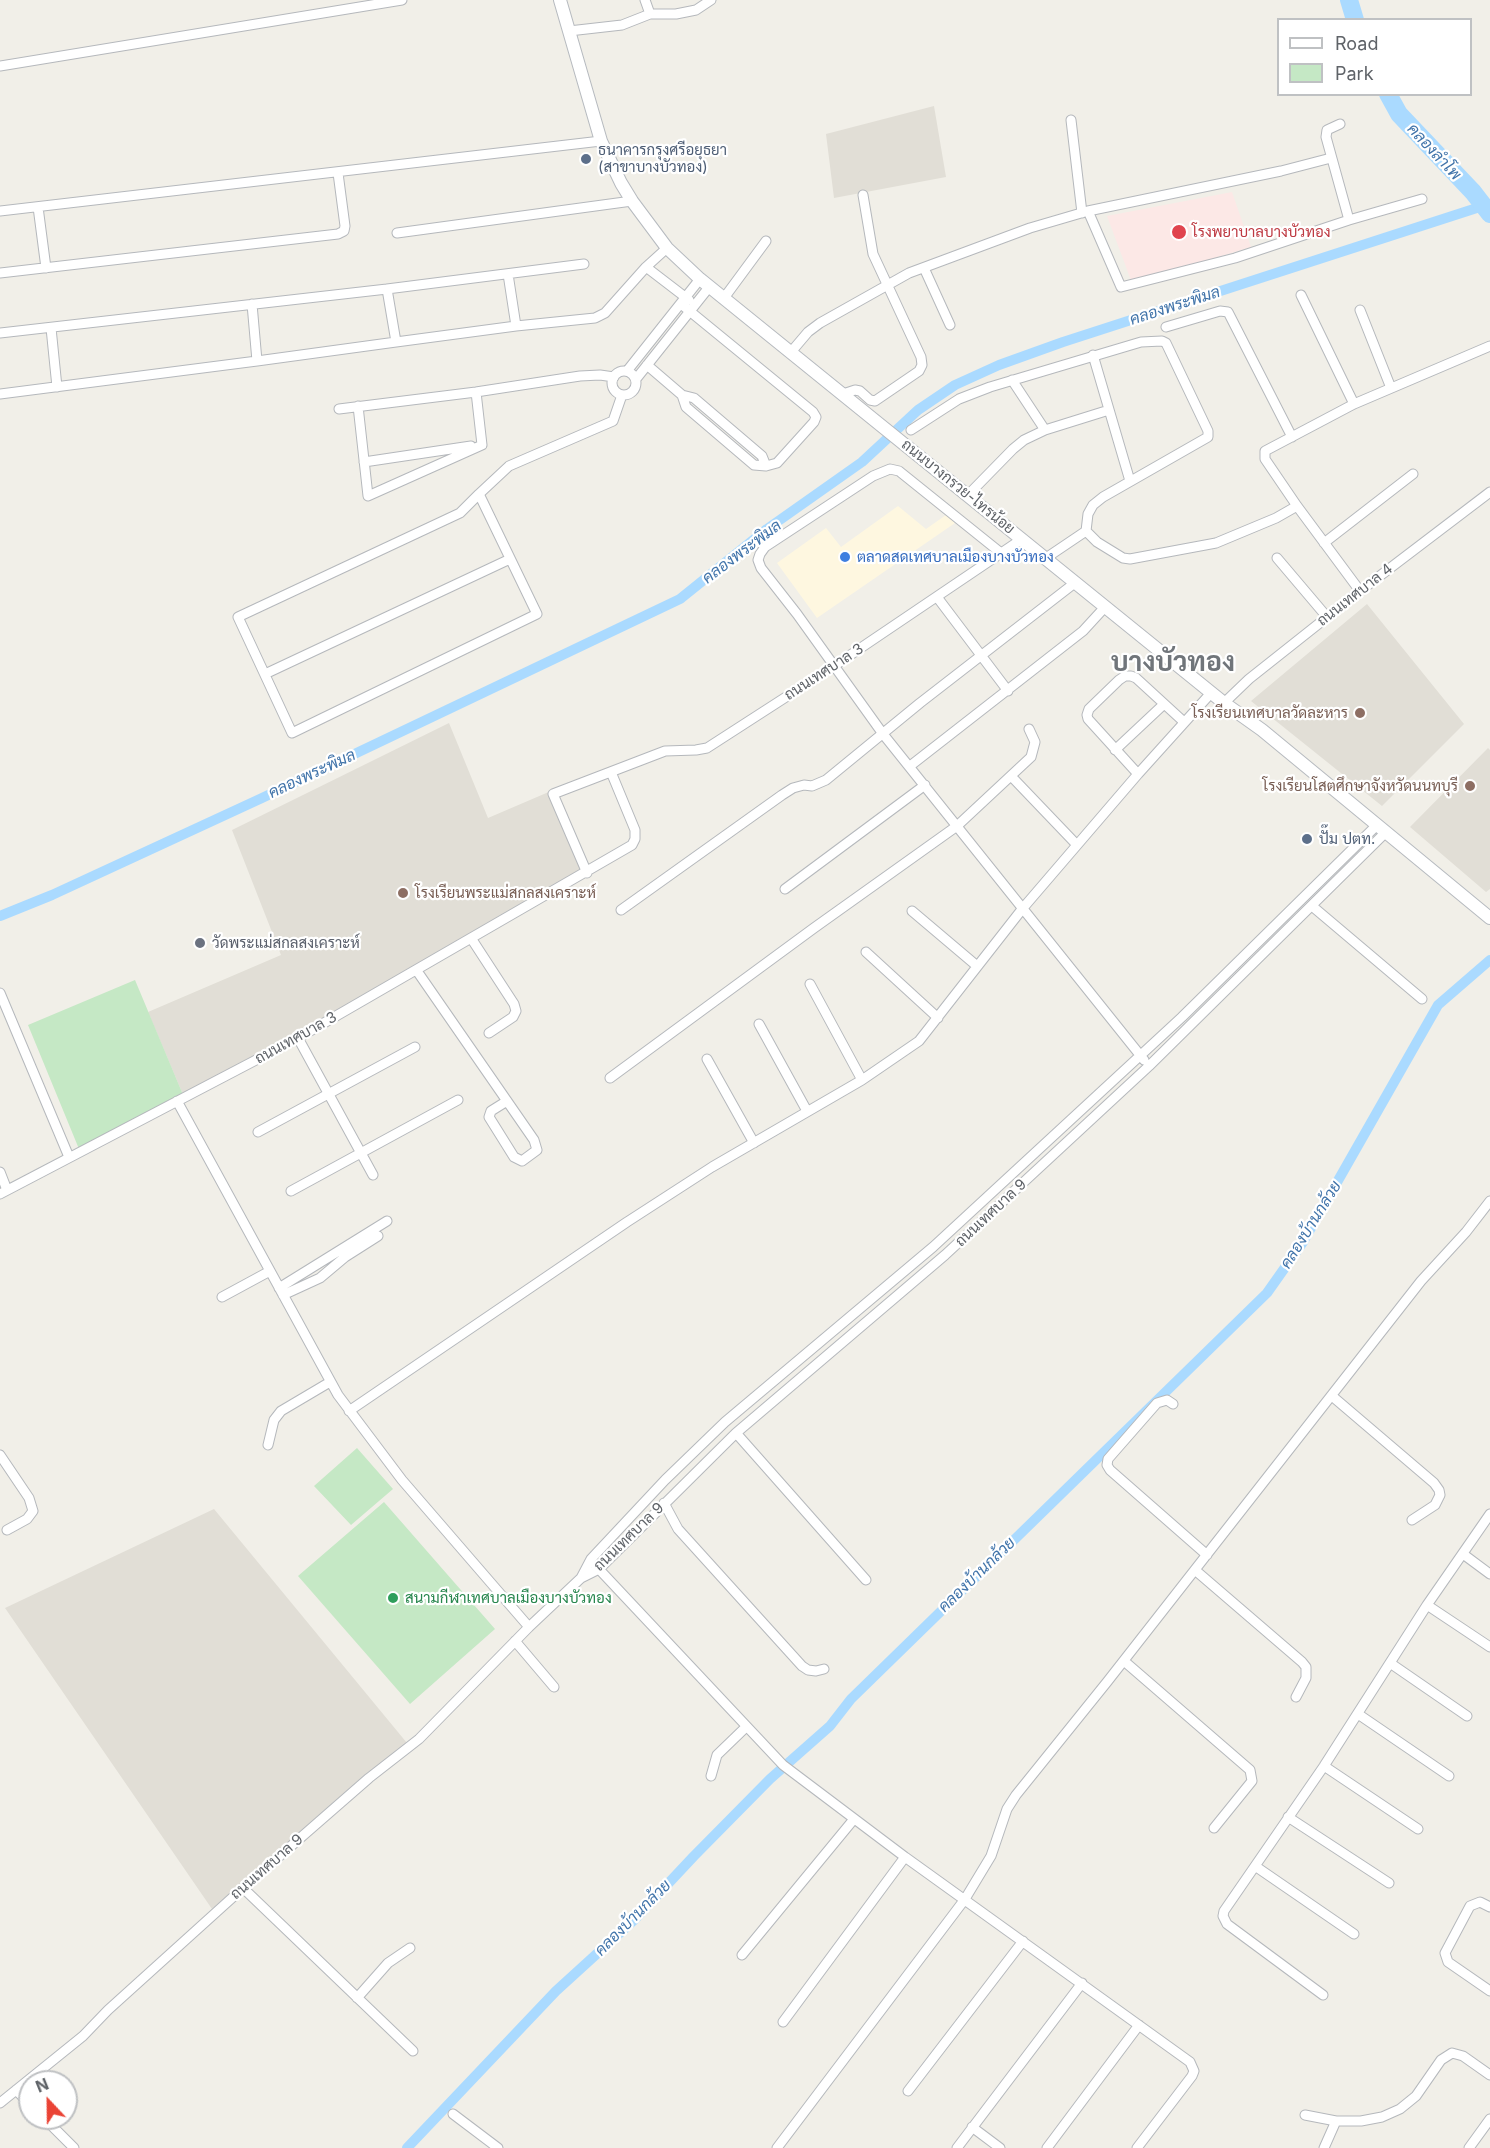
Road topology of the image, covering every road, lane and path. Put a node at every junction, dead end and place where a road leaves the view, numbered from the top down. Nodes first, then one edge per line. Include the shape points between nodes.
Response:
1 (402, 0) edge
2 (560, 0) edge
3 (645, 0) edge
4 (711, 0) edge
5 (650, 14) junction
6 (569, 31) junction
7 (0, 66) edge
8 (1071, 120) dead end
9 (1340, 124) dead end
10 (601, 141) junction
11 (1331, 158) junction
12 (338, 173) junction
13 (863, 195) dead end
14 (1422, 199) dead end
15 (632, 201) junction
16 (38, 207) junction
17 (0, 211) edge
18 (1085, 212) junction
19 (1349, 220) junction
20 (397, 232) dead end
21 (766, 241) dead end
22 (667, 248) junction
23 (584, 264) dead end
24 (646, 267) junction
25 (46, 268) junction
26 (924, 268) junction
27 (0, 273) edge
28 (508, 274) junction
29 (705, 283) junction
30 (886, 286) junction
31 (387, 289) junction
32 (1301, 295) dead end
33 (724, 298) junction
34 (683, 301) junction
35 (252, 303) junction
36 (692, 309) junction
37 (1360, 310) dead end
38 (950, 325) dead end
39 (516, 326) junction
40 (1166, 327) dead end
41 (51, 328) junction
42 (0, 333) edge
43 (396, 342) junction
44 (1490, 346) edge
45 (791, 352) junction
46 (1093, 356) junction
47 (257, 362) junction
48 (647, 365) junction
49 (627, 371) junction
50 (614, 377) junction
51 (636, 379) junction
52 (1012, 380) junction
53 (57, 387) junction
54 (1391, 388) junction
55 (476, 392) junction
56 (843, 393) junction
57 (0, 394) edge
58 (622, 395) junction
59 (682, 395) junction
60 (1354, 405) junction
61 (357, 406) junction
62 (339, 409) dead end
63 (1109, 410) junction
64 (730, 429) junction
65 (911, 430) dead end
66 (1045, 430) junction
67 (1292, 437) junction
68 (722, 438) junction
69 (482, 445) junction
70 (364, 462) junction
71 (766, 466) junction
72 (1413, 474) dead end
73 (1130, 480) junction
74 (1490, 492) edge
75 (479, 494) junction
76 (968, 495) junction
77 (1297, 506) junction
78 (1086, 531) junction
79 (1022, 538) junction
80 (1324, 543) junction
81 (1001, 554) junction
82 (1046, 558) junction
83 (1277, 558) dead end
84 (510, 559) junction
85 (1076, 582) junction
86 (1360, 591) junction
87 (937, 597) junction
88 (1105, 607) junction
89 (1327, 617) junction
90 (983, 656) junction
91 (834, 666) junction
92 (265, 674) junction
93 (1008, 691) junction
94 (1211, 693) junction
95 (1224, 704) junction
96 (1163, 705) junction
97 (1184, 722) junction
98 (1029, 729) dead end
99 (883, 734) junction
100 (1115, 750) junction
101 (910, 766) junction
102 (611, 772) junction
103 (1138, 774) junction
104 (1011, 776) junction
105 (926, 785) junction
106 (957, 826) junction
107 (1381, 829) junction
108 (1077, 845) junction
109 (587, 873) junction
110 (785, 889) dead end
111 (1312, 906) junction
112 (1023, 908) junction
113 (621, 910) dead end
114 (912, 911) dead end
115 (1490, 918) edge
116 (471, 938) junction
117 (866, 952) dead end
118 (977, 966) junction
119 (417, 970) junction
120 (810, 984) dead end
121 (0, 993) edge
122 (1422, 999) dead end
123 (10, 1018) junction
124 (938, 1018) junction
125 (0, 1022) edge
126 (759, 1024) dead end
127 (489, 1033) dead end
128 (298, 1038) junction
129 (415, 1047) dead end
130 (1140, 1056) junction
131 (707, 1059) dead end
132 (1149, 1066) junction
133 (610, 1078) dead end
134 (862, 1080) junction
135 (328, 1095) junction
136 (458, 1100) dead end
137 (177, 1101) junction
138 (507, 1101) junction
139 (807, 1111) junction
140 (258, 1132) dead end
141 (754, 1143) junction
142 (361, 1153) junction
143 (69, 1157) junction
144 (0, 1172) edge
145 (373, 1175) dead end
146 (291, 1191) dead end
147 (4, 1192) edge
148 (1490, 1201) edge
149 (387, 1221) dead end
150 (378, 1236) dead end
151 (270, 1271) junction
152 (281, 1292) junction
153 (222, 1297) dead end
154 (330, 1382) junction
155 (1332, 1396) junction
156 (1173, 1404) dead end
157 (349, 1411) junction
158 (736, 1433) junction
159 (268, 1445) dead end
160 (0, 1455) edge
161 (664, 1503) junction
162 (1490, 1514) edge
163 (1412, 1520) dead end
164 (7, 1530) dead end
165 (1462, 1554) junction
166 (1207, 1555) junction
167 (591, 1559) junction
168 (599, 1569) junction
169 (1195, 1570) junction
170 (1490, 1574) edge
171 (581, 1578) junction
172 (866, 1580) dead end
173 (1427, 1605) junction
174 (528, 1627) junction
175 (515, 1641) junction
176 (1490, 1647) edge
177 (1124, 1661) junction
178 (1390, 1663) junction
179 (824, 1669) dead end
180 (554, 1687) dead end
181 (1296, 1697) dead end
182 (1358, 1714) junction
183 (1467, 1716) dead end
184 (746, 1727) junction
185 (1324, 1766) junction
186 (711, 1776) dead end
187 (1449, 1776) dead end
188 (1288, 1817) junction
189 (854, 1819) junction
190 (1214, 1828) dead end
191 (1418, 1829) dead end
192 (904, 1857) junction
193 (1255, 1866) junction
194 (1389, 1883) dead end
195 (243, 1888) junction
196 (965, 1899) junction
197 (1490, 1906) edge
198 (1354, 1934) dead end
199 (1023, 1941) junction
200 (410, 1948) dead end
201 (742, 1956) dead end
202 (1082, 1983) junction
203 (1490, 1991) edge
204 (1323, 1995) dead end
205 (357, 1998) junction
206 (783, 2022) dead end
207 (1139, 2025) junction
208 (413, 2051) dead end
209 (1490, 2075) edge
210 (16, 2090) joint
211 (908, 2091) dead end
212 (0, 2103) edge
213 (453, 2114) dead end
214 (1305, 2115) dead end
215 (1490, 2119) edge
216 (1336, 2121) junction
217 (972, 2127) junction
218 (56, 2130) edge
219 (74, 2148) edge
220 (498, 2148) edge
221 (777, 2148) edge
222 (957, 2148) edge
223 (1000, 2148) edge
224 (1047, 2148) edge
225 (1137, 2148) edge
226 (1324, 2148) edge
227 (1469, 2148) edge

1 - 7 street
2 - 6 main road, ถนนบางกรวย-ไทรน้อย
3 - 5 street
4 - 5 street via 696,10
5 - 6 street via 622,26
6 - 10 main road, ถนนบางกรวย-ไทรน้อย
8 - 18 street
9 - 11 street via 1326,132
10 - 12 street
10 - 15 main road, ถนนบางกรวย-ไทรน้อย
11 - 18 street
11 - 19 street
12 - 16 street
12 - 25 street via 345,226 338,234
13 - 30 street via 873,254
14 - 19 street
15 - 20 street
15 - 22 main road, ถนนบางกรวย-ไทรน้อย
16 - 17 street
16 - 25 street
18 - 19 street via 1120,287 1235,258
18 - 26 street
21 - 33 street
22 - 24 street
22 - 29 main road, ถนนบางกรวย-ไทรน้อย
23 - 28 street
24 - 34 street
24 - 39 street via 605,313 595,318
25 - 27 street
26 - 30 street
26 - 38 street
28 - 31 street
28 - 39 street
29 - 33 main road, ถนนบางกรวย-ไทรน้อย
29 - 34 street
29 - 36 street
30 - 45 street via 820,322
30 - 56 street via 922,365 874,401 860,391
31 - 35 street
31 - 43 street
32 - 60 street
33 - 45 main road, ถนนบางกรวย-ไทรน้อย
34 - 36 street
34 - 49 street
35 - 41 street
35 - 47 street
36 - 48 street
36 - 71 street via 816,417 781,460
37 - 54 street
39 - 43 street
40 - 67 street via 1228,312
41 - 42 street
41 - 53 street
43 - 47 street
44 - 54 street
45 - 56 main road, ถนนบางกรวย-ไทรน้อย
46 - 52 street
46 - 63 street
46 - 73 street via 1141,342 1166,343 1208,431 1206,440
47 - 53 street
48 - 51 street
48 - 59 street
49 - 50 street
49 - 51 street
50 - 55 street via 580,376
50 - 58 street via 613,388
51 - 58 street via 633,392
52 - 65 street via 959,399
52 - 66 street
53 - 57 street
54 - 60 street
55 - 61 street
55 - 69 street
56 - 76 main road, ถนนบางกรวย-ไทรน้อย
58 - 75 street via 613,420 509,466
59 - 64 street via 694,398
59 - 68 street via 686,407
60 - 67 street
61 - 62 street
61 - 70 street
63 - 66 street
63 - 73 street
64 - 68 street
64 - 71 street via 762,456
66 - 76 street via 1013,449
67 - 77 street via 1266,450 1264,456
68 - 71 street via 754,465
69 - 70 street
69 - 70 street via 368,496
72 - 80 street
73 - 78 street via 1093,505
74 - 86 street, ถนนเทศบาล 4
75 - 84 street
75 - 92 street via 460,513 238,617
76 - 79 main road, ถนนบางกรวย-ไทรน้อย
77 - 78 street via 1216,543 1130,559 1097,542
77 - 80 street
78 - 82 street
79 - 81 street, ถนนเทศบาล 3
79 - 82 main road, ถนนบางกรวย-ไทรน้อย
80 - 86 street
81 - 87 street, ถนนเทศบาล 3
81 - 91 street via 899,471 890,469 873,476 765,547 758,560 761,568
82 - 85 main road, ถนนบางกรวย-ไทรน้อย
83 - 89 street
84 - 92 street
84 - 92 street via 537,614 292,733
85 - 88 main road, ถนนบางกรวย-ไทรน้อย
85 - 90 street
86 - 89 street, ถนนเทศบาล 4
87 - 90 street
87 - 91 street, ถนนเทศบาล 3
88 - 93 street via 1083,631
88 - 94 main road, ถนนบางกรวย-ไทรน้อย
89 - 95 street, ถนนเทศบาล 4
90 - 93 street
90 - 99 street
91 - 99 street
91 - 102 street, ถนนเทศบาล 3 via 707,748 665,751
93 - 101 street
94 - 95 main road, ถนนบางกรวย-ไทรน้อย
94 - 97 street
95 - 107 main road, ถนนบางกรวย-ไทรน้อย via 1262,730
96 - 97 street
96 - 100 street
96 - 100 street via 1136,678 1125,676 1119,680 1087,715
97 - 103 street
98 - 104 street via 1035,742 1031,757
99 - 101 street
99 - 113 street via 826,780 782,795
100 - 103 street
101 - 105 street
102 - 109 street, ถนนเทศบาล 3 via 635,830 635,839 632,845
102 - 109 street, ถนนเทศบาล 3 via 553,794
103 - 108 street
104 - 106 street
104 - 108 street
105 - 106 street
105 - 110 street
106 - 112 street
106 - 133 street
107 - 111 street, ถนนเทศบาล 9
107 - 115 main road, ถนนบางกรวย-ไทรน้อย
107 - 130 street, ถนนเทศบาล 9
108 - 112 street
109 - 116 street, ถนนเทศบาล 3
111 - 122 street
111 - 132 street, ถนนเทศบาล 9
112 - 118 street
112 - 130 street
114 - 118 street
116 - 119 street, ถนนเทศบาล 3
116 - 127 street via 516,1011
117 - 124 street
118 - 124 street
119 - 128 street, ถนนเทศบาล 3
119 - 138 street
120 - 134 street
121 - 123 street
123 - 125 street
123 - 143 street
124 - 134 street via 919,1041
126 - 139 street
128 - 135 street
128 - 137 street, ถนนเทศบาล 3
129 - 135 street
130 - 132 street
130 - 167 street, ถนนเทศบาล 9 via 933,1247 725,1422
131 - 141 street
132 - 158 street, ถนนเทศบาล 9 via 945,1256
134 - 139 street
135 - 140 street
135 - 142 street
136 - 142 street
137 - 143 street, ถนนเทศบาล 3
137 - 151 street
138 - 138 street via 537,1146 534,1154 522,1161 514,1157 489,1117 491,1111
139 - 141 street
141 - 157 street via 627,1222
142 - 145 street
142 - 146 street
143 - 147 street, ถนนเทศบาล 3
144 - 147 street
148 - 155 street via 1421,1281
149 - 152 street
150 - 152 street via 320,1278
151 - 152 street
151 - 153 street
152 - 154 street
154 - 157 street
154 - 159 street via 280,1412
155 - 163 street via 1439,1490 1435,1504
155 - 166 street
156 - 166 street via 1167,1400 1157,1403 1107,1465
157 - 174 street via 402,1480
158 - 161 street, ถนนเทศบาล 9
158 - 172 street
160 - 164 street via 29,1498 33,1511
161 - 168 street, ถนนเทศบาล 9
161 - 179 street via 678,1529 802,1666 808,1670
162 - 165 street
165 - 170 street
165 - 173 street
166 - 169 street
167 - 168 street
167 - 171 street, ถนนเทศบาล 9
168 - 171 street, ถนนเทศบาล 9
168 - 184 street
169 - 177 street
169 - 181 street via 1306,1667
171 - 174 street, ถนนเทศบาล 9
173 - 176 street
173 - 178 street
174 - 175 street, ถนนเทศบาล 9
175 - 180 street
175 - 195 street, ถนนเทศบาล 9 via 419,1739
177 - 190 street via 1250,1770 1252,1781
177 - 196 street via 1016,1795 1007,1809 991,1856
178 - 182 street
178 - 183 street
182 - 185 street
182 - 187 street
184 - 186 street via 717,1755
184 - 189 street via 783,1765
185 - 188 street
185 - 191 street
188 - 193 street
188 - 194 street
189 - 192 street
189 - 201 street
192 - 196 street
192 - 206 street
193 - 198 street
193 - 204 street via 1224,1911 1224,1920
195 - 205 street
195 - 210 street, ถนนเทศบาล 9 via 83,2036
196 - 199 street
196 - 221 street
197 - 203 street via 1480,1902 1470,1906 1444,1953 1449,1962
199 - 202 street
199 - 211 street
200 - 205 street via 388,1963
202 - 207 street
202 - 217 street
205 - 208 street
207 - 224 street
207 - 225 street via 1190,2062 1194,2071
209 - 216 street via 1452,2053 1441,2060 1416,2096 1400,2109 1361,2121
210 - 212 street, ถนนเทศบาล 9
213 - 220 street
214 - 216 street
215 - 227 street
216 - 226 street
217 - 222 street
217 - 223 street
218 - 219 street

